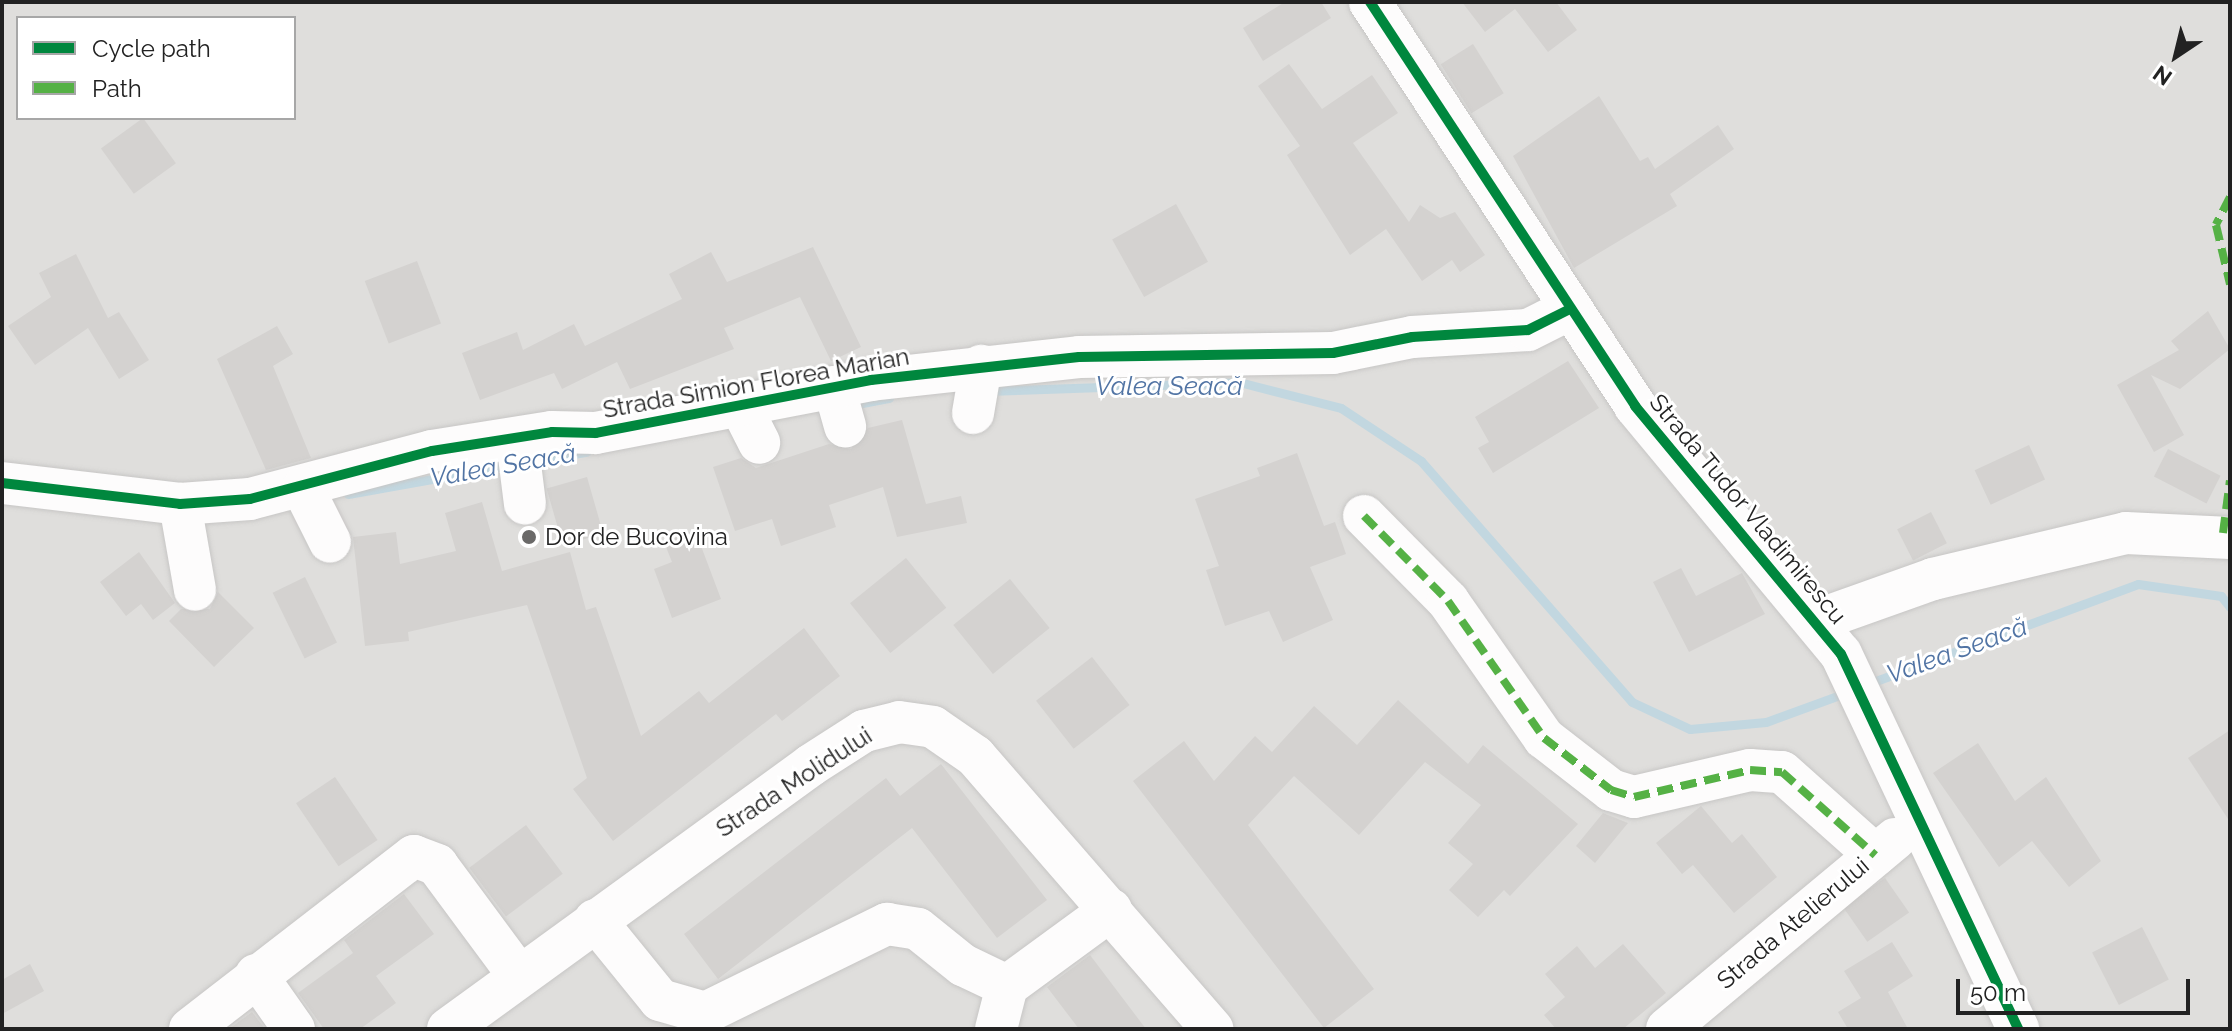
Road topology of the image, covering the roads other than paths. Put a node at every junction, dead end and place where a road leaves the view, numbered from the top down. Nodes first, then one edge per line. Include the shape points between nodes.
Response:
1 (1370, 2) edge
2 (1568, 310) junction
3 (2, 483) edge
4 (303, 488) junction
5 (182, 515) junction
6 (1364, 516) dead end
7 (2230, 538) edge
8 (330, 542) dead end
9 (195, 590) dead end
10 (1818, 620) junction
11 (1921, 818) junction
12 (1875, 855) junction
13 (1111, 910) junction
14 (595, 920) junction
15 (256, 975) junction
16 (519, 976) junction
17 (1007, 986) junction
18 (190, 1029) edge
19 (294, 1029) edge
20 (448, 1029) edge
21 (996, 1029) edge
22 (1212, 1029) edge
23 (1667, 1029) edge
24 (2018, 1029) edge

1 - 2 street, Strada Tudor Vladimirescu
2 - 4 street, Strada Simion Florea Marian via 1528,330 1412,337 1333,353 978,387 840,406 521,469 432,451
2 - 10 street, Strada Tudor Vladimirescu via 1688,476
3 - 5 street, Strada Simion Florea Marian
4 - 5 street, Strada Simion Florea Marian
4 - 8 street
5 - 9 street
6 - 12 street via 1448,601 1544,738 1587,774 1634,797 1750,770 1782,772
7 - 10 street via 2126,533 1933,579
10 - 11 street, Strada Tudor Vladimirescu via 1841,654
11 - 12 street, Strada Atelierului
11 - 24 street, Strada Tudor Vladimirescu
12 - 23 street, Strada Atelierului
13 - 14 street, Strada Molidului via 975,756 933,727 899,722 864,731
13 - 17 street
13 - 22 street, Strada Molidului
14 - 16 street, Strada Molidului
14 - 17 street via 660,1000 679,1011 705,1013 853,935 896,924 918,929 963,965
15 - 16 street via 414,856 437,865
15 - 18 street
15 - 19 street
16 - 20 street, Strada Molidului
17 - 21 street

